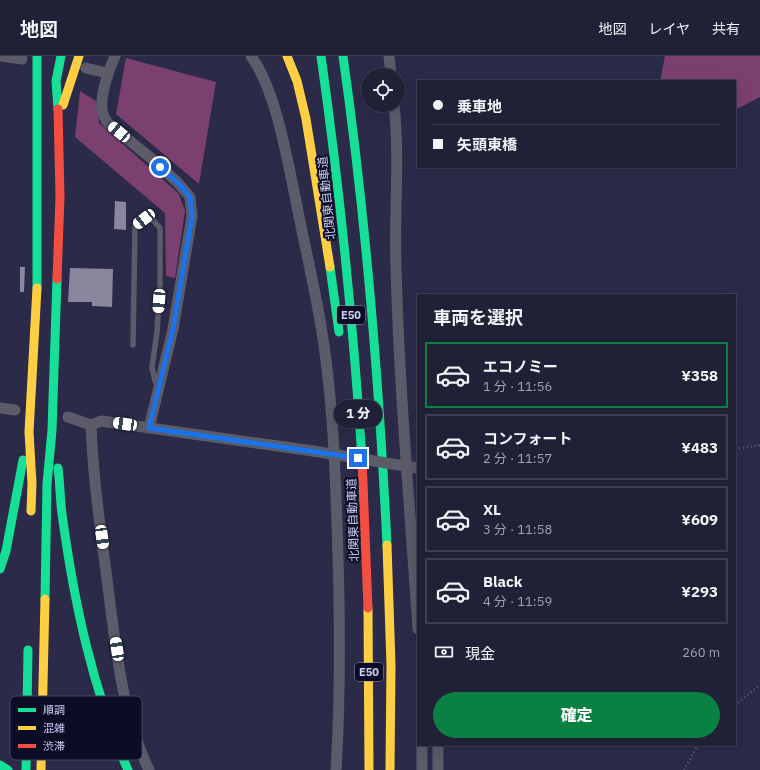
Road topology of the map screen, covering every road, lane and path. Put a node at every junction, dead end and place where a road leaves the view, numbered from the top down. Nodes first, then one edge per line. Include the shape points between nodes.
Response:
1 (0, 56) edge
2 (37, 56) edge
3 (46, 56) edge
4 (61, 56) edge
5 (79, 56) edge
6 (115, 56) edge
7 (251, 56) edge
8 (287, 56) edge
9 (321, 56) edge
10 (343, 56) edge
11 (347, 56) edge
12 (389, 56) edge
13 (22, 59) dead end
14 (86, 68) dead end
15 (390, 68) edge
16 (107, 73) junction
17 (38, 75) junction
18 (394, 112) edge
19 (59, 118) junction
20 (354, 131) junction
21 (340, 341) dead end
22 (133, 345) dead end
23 (160, 386) junction
24 (0, 408) edge
25 (15, 410) dead end
26 (68, 417) dead end
27 (91, 425) junction
28 (149, 428) junction
29 (52, 430) junction
30 (29, 432) junction
31 (760, 445) edge
32 (736, 449) edge
33 (352, 450) dead end
34 (417, 468) edge
35 (414, 506) edge
36 (31, 522) dead end
37 (0, 569) edge
38 (367, 575) junction
39 (417, 598) edge
40 (29, 639) dead end
41 (760, 685) edge
42 (28, 696) edge
43 (42, 696) edge
44 (101, 696) edge
45 (125, 696) edge
46 (736, 704) edge
47 (422, 746) edge
48 (438, 746) edge
49 (697, 746) edge
50 (142, 755) edge
51 (124, 760) edge
52 (0, 765) edge
53 (8, 770) edge
54 (128, 770) edge
55 (149, 770) edge
56 (336, 770) edge
57 (369, 770) edge
58 (390, 770) edge
59 (422, 770) edge
60 (438, 770) edge
61 (684, 770) edge

1 - 13 street
2 - 17 highway
3 - 17 highway
4 - 19 highway via 56,81
5 - 19 highway
6 - 16 street
7 - 56 street via 264,79 277,118 321,327 334,444 338,560 340,643
8 - 21 highway via 304,109 321,202
9 - 38 highway, 北関東自動車道 / E50 via 333,135 353,329 362,450
10 - 20 highway, E50
11 - 20 highway
12 - 15 street
14 - 16 street
16 - 23 street via 103,114 108,123 162,168 190,197 192,216 173,329
17 - 30 highway via 37,283
18 - 35 street via 397,174 396,265
19 - 29 highway via 60,197
20 - 58 highway, E50 via 374,329 382,450 388,573
22 - 23 lane via 135,226 144,219 153,220 160,228 160,286 152,367 155,381
23 - 28 street
24 - 25 street
26 - 27 street
27 - 28 street via 101,421
27 - 45 street via 102,537
28 - 34 street, bridge
29 - 43 highway via 46,484
29 - 44 highway via 68,549 88,648
30 - 36 highway
30 - 37 highway via 6,551
31 - 32 path
33 - 38 highway
35 - 39 street
38 - 57 highway, 北関東自動車道 / E50
40 - 42 highway
41 - 46 path
47 - 59 street
48 - 60 street
49 - 61 path
50 - 55 street
51 - 54 highway
52 - 53 highway

